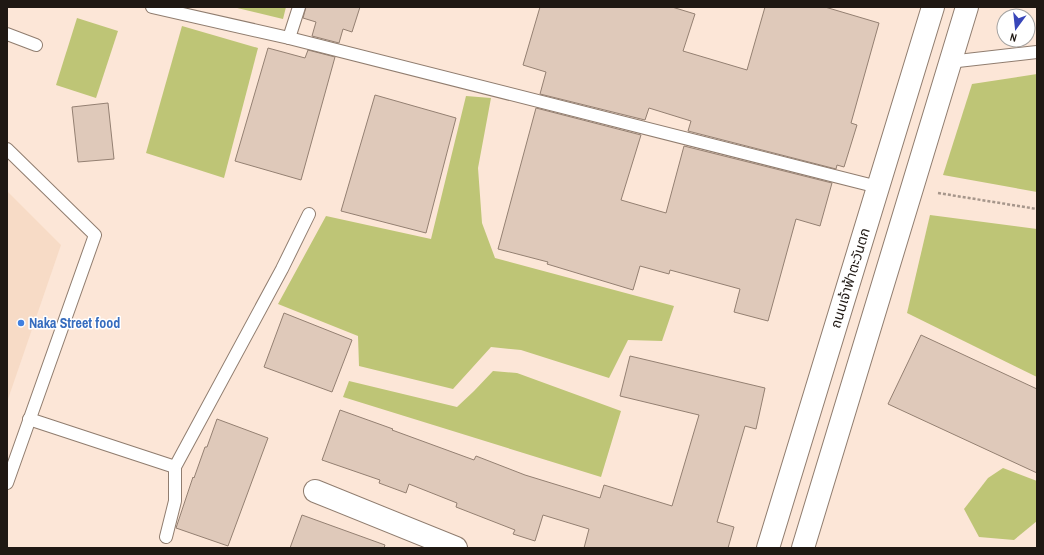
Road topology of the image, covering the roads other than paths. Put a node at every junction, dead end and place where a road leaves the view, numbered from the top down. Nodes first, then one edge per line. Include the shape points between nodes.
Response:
1 (152, 7) edge
2 (299, 7) edge
3 (932, 7) edge
4 (967, 7) edge
5 (7, 34) edge
6 (289, 38) junction
7 (36, 45) dead end
8 (1037, 52) edge
9 (949, 62) junction
10 (7, 149) edge
11 (878, 187) junction
12 (309, 214) dead end
13 (29, 419) junction
14 (175, 467) junction
15 (7, 483) edge
16 (316, 490) dead end
17 (166, 536) dead end
18 (456, 548) edge
19 (768, 548) edge
20 (803, 548) edge

1 - 6 lane
2 - 6 lane
3 - 11 main road, ถนนเจ้าฟ้าตะวันตก
4 - 9 main road
5 - 7 lane
6 - 11 lane
8 - 9 lane
9 - 20 main road
10 - 13 lane via 95,235
11 - 19 main road, ถนนเจ้าฟ้าตะวันตก
12 - 14 lane
13 - 14 lane
13 - 15 lane
14 - 17 lane via 175,501
16 - 18 main road

